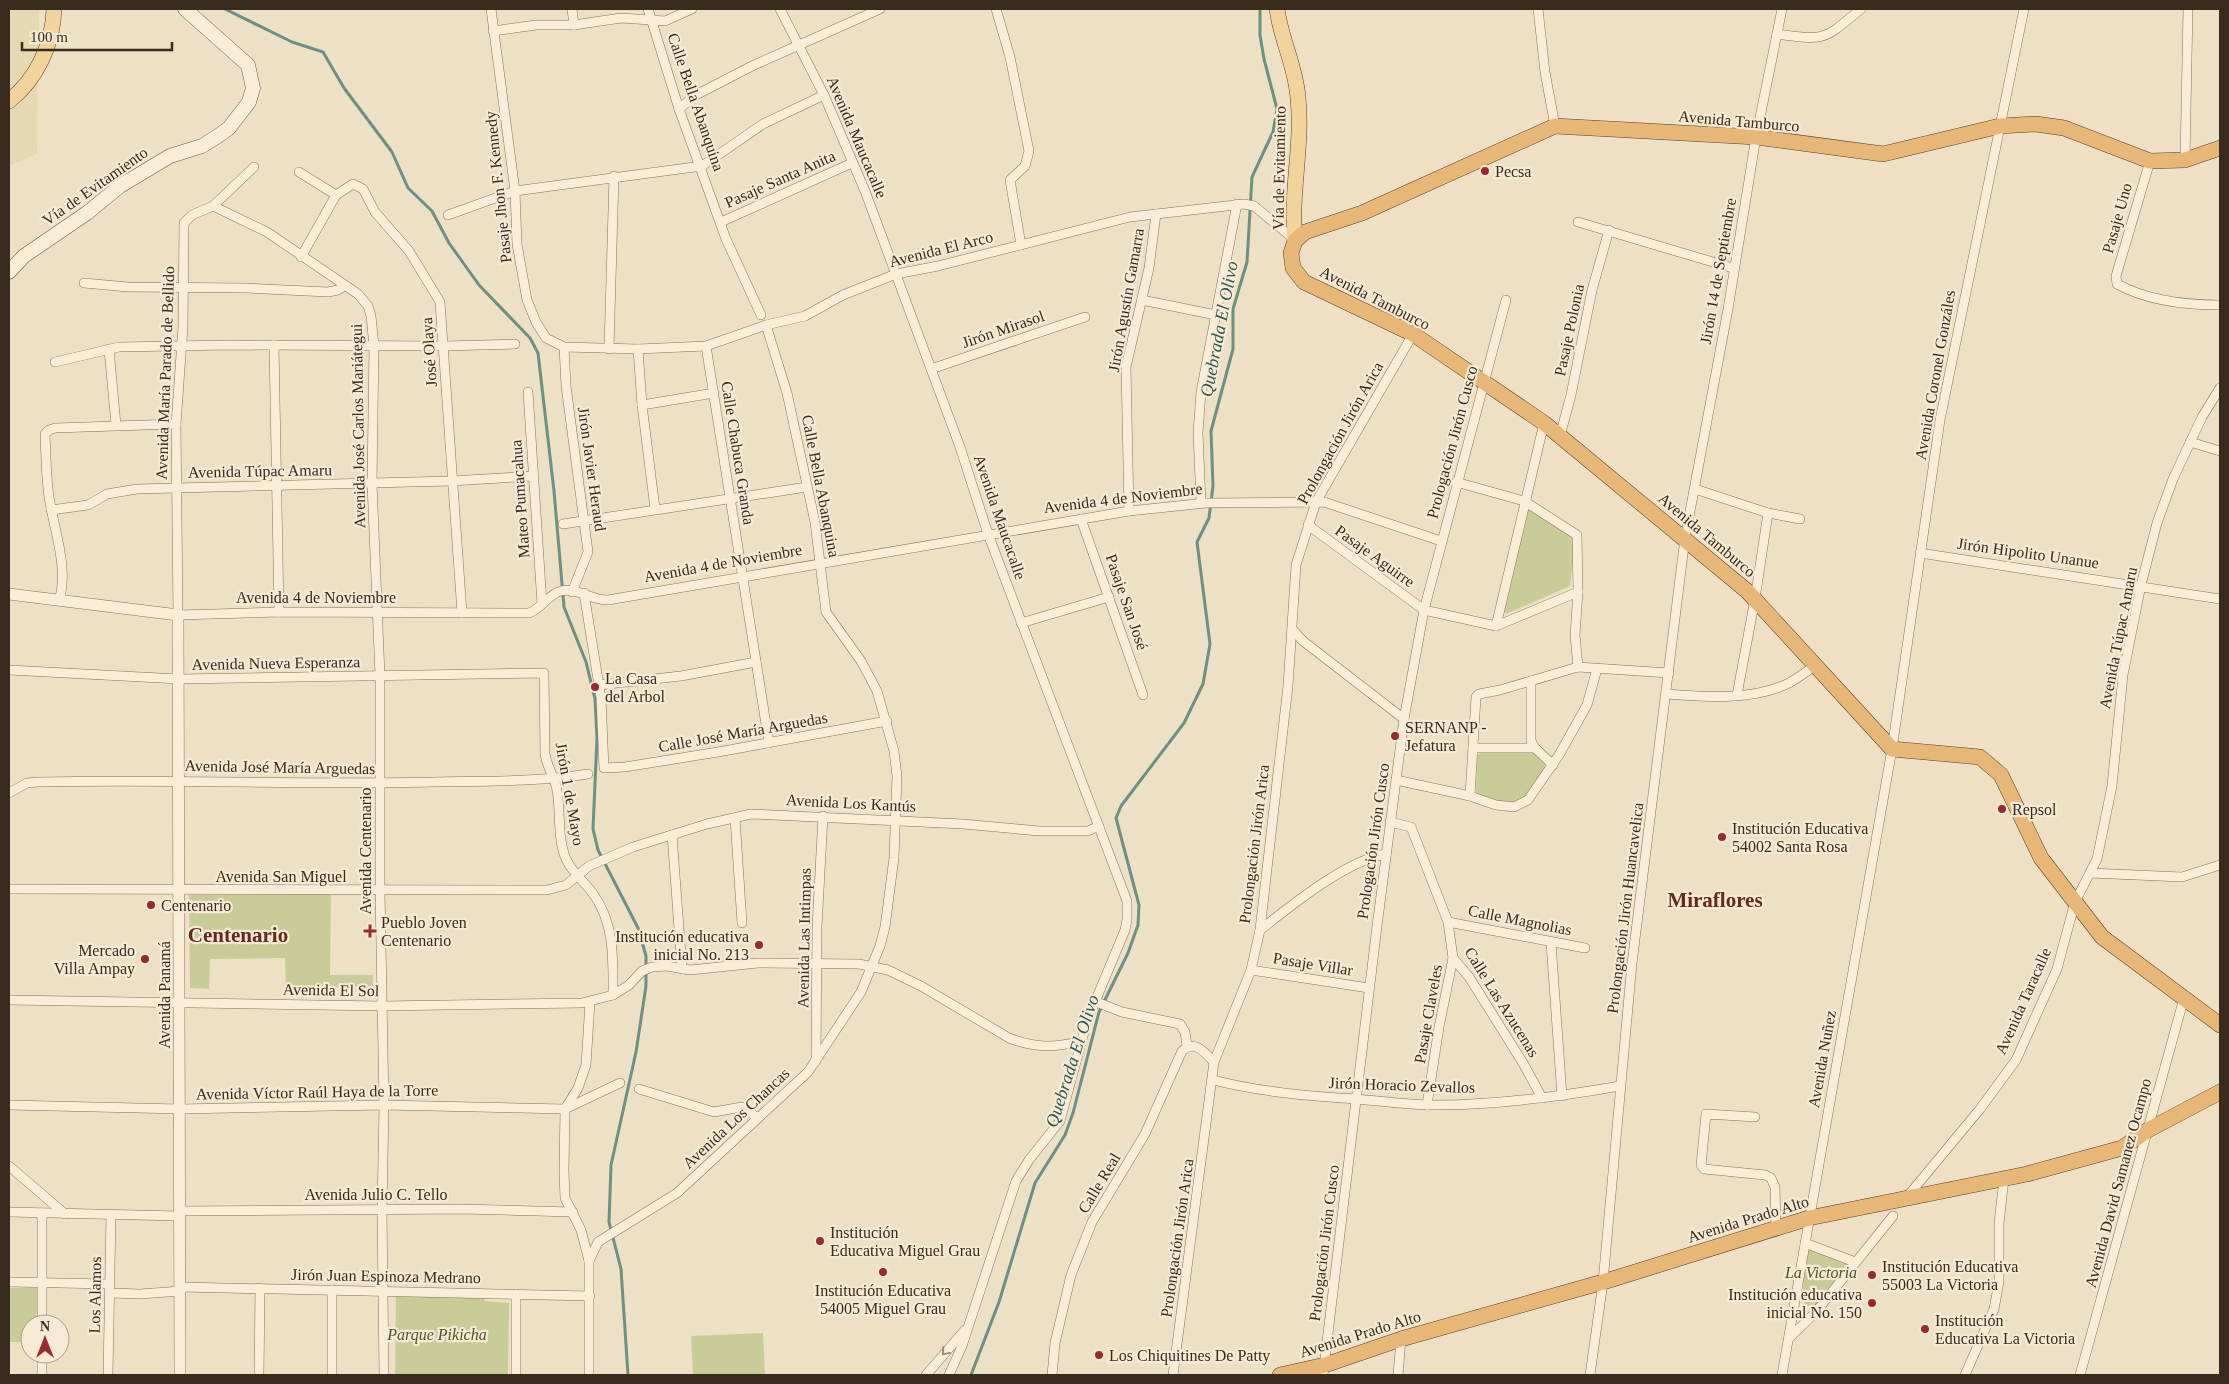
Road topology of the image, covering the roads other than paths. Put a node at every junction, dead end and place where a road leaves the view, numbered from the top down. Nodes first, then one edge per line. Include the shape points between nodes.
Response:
1 (54, 9) edge
2 (185, 9) edge
3 (491, 9) edge
4 (572, 9) edge
5 (648, 9) edge
6 (692, 9) edge
7 (780, 9) edge
8 (880, 9) edge
9 (996, 9) edge
10 (1278, 9) edge
11 (1538, 9) edge
12 (1782, 9) edge
13 (1862, 9) edge
14 (2024, 9) edge
15 (2188, 9) edge
16 (652, 20) junction
17 (574, 25) junction
18 (493, 31) junction
19 (1777, 34) junction
20 (797, 45) junction
21 (824, 94) junction
22 (9, 101) edge
23 (679, 108) junction
24 (1555, 126) junction
25 (2000, 126) junction
26 (1756, 137) junction
27 (2220, 148) edge
28 (2185, 160) junction
29 (2150, 161) junction
30 (852, 163) junction
31 (254, 166) dead end
32 (702, 166) junction
33 (299, 172) dead end
34 (614, 176) junction
35 (515, 190) junction
36 (336, 195) junction
37 (1240, 204) junction
38 (213, 206) junction
39 (448, 214) dead end
40 (1156, 214) junction
41 (721, 222) junction
42 (1578, 222) dead end
43 (1609, 230) junction
44 (1295, 240) junction
45 (1021, 245) junction
46 (301, 257) junction
47 (1733, 268) junction
48 (9, 272) edge
49 (896, 274) junction
50 (84, 283) dead end
51 (344, 286) junction
52 (184, 287) junction
53 (1142, 300) junction
54 (1506, 300) dead end
55 (2220, 305) edge
56 (761, 315) dead end
57 (1216, 316) junction
58 (1085, 317) dead end
59 (766, 326) junction
60 (1413, 334) junction
61 (515, 344) dead end
62 (274, 345) junction
63 (374, 346) junction
64 (445, 346) junction
65 (706, 346) junction
66 (180, 347) junction
67 (564, 347) junction
68 (609, 349) junction
69 (109, 350) junction
70 (638, 350) junction
71 (55, 362) dead end
72 (931, 369) junction
73 (1484, 382) junction
74 (2220, 388) edge
75 (528, 392) dead end
76 (714, 394) junction
77 (642, 405) junction
78 (1544, 423) junction
79 (176, 424) junction
80 (116, 425) junction
81 (1560, 436) junction
82 (2190, 442) junction
83 (2220, 451) edge
84 (533, 476) junction
85 (451, 481) junction
86 (1456, 482) junction
87 (372, 483) junction
88 (277, 486) junction
89 (176, 487) junction
90 (807, 487) junction
91 (1694, 489) junction
92 (730, 498) junction
93 (1524, 501) junction
94 (1316, 502) junction
95 (1204, 503) junction
96 (655, 509) junction
97 (51, 510) junction
98 (1129, 511) junction
99 (1768, 513) junction
100 (1081, 519) junction
101 (1800, 519) dead end
102 (584, 521) junction
103 (563, 524) dead end
104 (1308, 525) junction
105 (988, 534) junction
106 (1685, 538) junction
107 (1442, 541) junction
108 (1920, 553) junction
109 (821, 562) junction
110 (742, 576) junction
111 (2141, 585) junction
112 (571, 592) junction
113 (1578, 592) junction
114 (584, 593) junction
115 (9, 594) edge
116 (1109, 597) junction
117 (1755, 599) junction
118 (2220, 599) edge
119 (59, 601) junction
120 (542, 604) junction
121 (1424, 610) junction
122 (279, 612) junction
123 (378, 613) junction
124 (462, 613) junction
125 (178, 615) junction
126 (1021, 622) junction
127 (1496, 626) junction
128 (1292, 629) junction
129 (756, 662) junction
130 (1815, 666) junction
131 (1578, 667) junction
132 (1597, 668) junction
133 (9, 670) edge
134 (1669, 672) junction
135 (544, 673) joint
136 (380, 676) junction
137 (179, 679) junction
138 (1531, 681) junction
139 (599, 685) junction
140 (1667, 694) junction
141 (1143, 695) dead end
142 (1737, 695) junction
143 (1404, 719) junction
144 (887, 720) junction
145 (769, 743) junction
146 (1473, 748) junction
147 (1535, 748) junction
148 (1892, 749) junction
149 (1553, 765) junction
150 (588, 774) dead end
151 (553, 779) junction
152 (179, 780) junction
153 (1396, 780) junction
154 (381, 783) junction
155 (9, 793) edge
156 (1470, 796) junction
157 (823, 816) junction
158 (735, 818) junction
159 (895, 821) junction
160 (1390, 822) junction
161 (1099, 826) junction
162 (672, 835) junction
163 (1386, 854) junction
164 (595, 862) joint
165 (2220, 865) edge
166 (2090, 873) junction
167 (579, 876) junction
168 (9, 889) edge
169 (180, 891) junction
170 (380, 891) junction
171 (2075, 902) junction
172 (1448, 922) junction
173 (742, 923) dead end
174 (1260, 930) junction
175 (1552, 943) junction
176 (1585, 948) dead end
177 (1453, 958) junction
178 (818, 964) junction
179 (873, 966) junction
180 (682, 969) junction
181 (1252, 970) junction
182 (1369, 988) junction
183 (613, 996) junction
184 (2184, 998) junction
185 (9, 1000) edge
186 (590, 1002) junction
187 (1096, 1002) junction
188 (181, 1003) junction
189 (382, 1006) junction
190 (2220, 1024) edge
191 (1081, 1041) junction
192 (1187, 1046) junction
193 (816, 1061) junction
194 (1214, 1062) junction
195 (1213, 1080) junction
196 (620, 1083) dead end
197 (1620, 1086) junction
198 (639, 1089) dead end
199 (2220, 1092) edge
200 (1562, 1096) junction
201 (1542, 1098) junction
202 (1356, 1099) junction
203 (9, 1105) edge
204 (384, 1105) junction
205 (1428, 1105) junction
206 (180, 1109) junction
207 (566, 1109) junction
208 (1755, 1117) dead end
209 (758, 1118) junction
210 (2148, 1130) junction
211 (9, 1166) edge
212 (2004, 1179) junction
213 (1907, 1198) junction
214 (382, 1210) junction
215 (9, 1212) edge
216 (573, 1212) junction
217 (42, 1213) junction
218 (180, 1213) junction
219 (65, 1214) junction
220 (111, 1215) junction
221 (1893, 1216) dead end
222 (1809, 1218) junction
223 (1776, 1228) junction
224 (1805, 1243) junction
225 (589, 1261) junction
226 (1855, 1262) junction
227 (9, 1282) edge
228 (1603, 1282) junction
229 (42, 1283) junction
230 (110, 1288) junction
231 (260, 1288) junction
232 (181, 1289) junction
233 (332, 1290) junction
234 (383, 1290) junction
235 (516, 1294) junction
236 (590, 1296) junction
237 (42, 1314) edge
238 (966, 1330) junction
239 (1789, 1338) junction
240 (1401, 1340) junction
241 (1324, 1370) edge
242 (108, 1375) edge
243 (180, 1375) edge
244 (259, 1375) edge
245 (332, 1375) edge
246 (384, 1375) edge
247 (516, 1375) edge
248 (589, 1375) edge
249 (926, 1375) edge
250 (949, 1375) edge
251 (1052, 1375) edge
252 (1173, 1375) edge
253 (1280, 1375) edge
254 (1398, 1375) edge
255 (1590, 1375) edge
256 (1782, 1375) edge
257 (1965, 1375) edge
258 (2080, 1375) edge

1 - 22 main road via 53,32 43,57 25,85
2 - 48 main road, Vía de Evitamiento via 248,65 253,88 249,102 229,128 202,146 170,156 120,186 24,256
3 - 18 street, Pasaje Jhon F. Kennedy
4 - 17 street
5 - 16 street, Calle Bella Abanquina
6 - 16 street via 665,21
7 - 20 street, Avenida Maucacalle
8 - 20 street
9 - 45 street via 1010,57 1029,151 1026,166 1010,180
10 - 44 main road, Vía de Evitamiento via 1282,40 1293,66 1298,97 1299,135 1293,197
11 - 24 street
12 - 19 street, Jirón 14 de Septiembre
13 - 19 street via 1829,35 1819,38
14 - 25 street, Avenida Coronel Gonzáles
15 - 28 street
16 - 17 street via 621,18
16 - 23 street, Calle Bella Abanquina
17 - 18 street via 536,25
18 - 35 street, Pasaje Jhon F. Kennedy
19 - 26 street, Jirón 14 de Septiembre
20 - 21 street, Avenida Maucacalle
20 - 23 street via 694,96
21 - 30 street, Avenida Maucacalle
21 - 32 street via 763,124
23 - 32 street, Calle Bella Abanquina
24 - 26 highway, Avenida Tamburco
24 - 44 highway, Avenida Tamburco via 1362,212 1305,232
25 - 26 highway, Avenida Tamburco via 1883,154
25 - 29 highway, Avenida Tamburco via 2036,124 2064,128
25 - 108 street, Avenida Coronel Gonzáles via 1940,420
26 - 47 street, Jirón 14 de Septiembre
27 - 28 highway, Avenida Tamburco
28 - 29 highway, Avenida Tamburco
29 - 55 street, Pasaje Uno via 2116,276 2117,284 2169,302
30 - 41 street, Pasaje Santa Anita
30 - 49 street, Avenida Maucacalle
31 - 38 street, Avenida María Parado de Bellido
32 - 34 street
32 - 41 street, Calle Bella Abanquina
33 - 36 street
34 - 35 street
34 - 68 street
35 - 39 street
35 - 67 street, Pasaje Jhon F. Kennedy via 517,244 527,300 546,338
36 - 46 street
36 - 64 street, José Olaya via 348,185 359,185 375,212 409,251 440,302
37 - 40 street, Avenida El Arco
37 - 44 street, Avenida El Arco via 1254,206
37 - 57 street
38 - 46 street, Avenida José Carlos Mariátegui via 267,232
38 - 52 street, Avenida María Parado de Bellido via 192,214 184,223
40 - 45 street, Avenida El Arco via 1130,216
40 - 53 street, Jirón Agustín Gamarra
41 - 56 street, Calle Bella Abanquina
42 - 43 street
43 - 47 street
43 - 81 street, Pasaje Polonia via 1592,290
44 - 60 highway, Avenida Tamburco via 1291,253 1293,268 1304,282
45 - 49 street, Avenida El Arco
46 - 51 street, Avenida José Carlos Mariátegui
47 - 91 street, Jirón 14 de Septiembre
49 - 59 street, Avenida El Arco via 805,316
49 - 72 street, Avenida Maucacalle
50 - 52 street
51 - 52 street via 328,292
51 - 63 street, Avenida José Carlos Mariátegui via 358,294 368,306
52 - 66 street, Avenida María Parado de Bellido
53 - 57 street
53 - 98 street, Jirón Agustín Gamarra via 1126,367
54 - 73 street, Prologación Jirón Cusco
57 - 95 street via 1198,425
58 - 72 street, Jirón Mirasol
59 - 65 street, Avenida El Arco
59 - 90 street, Calle Bella Abanquina via 787,393
60 - 73 highway, Avenida Tamburco
60 - 94 street, Prolongación Jirón Arica
61 - 64 street
62 - 63 street
62 - 66 street
62 - 88 street
63 - 64 street
63 - 87 street, Avenida José Carlos Mariátegui
64 - 85 street, José Olaya
65 - 70 street, Avenida El Arco
65 - 76 street, Calle Chabuca Granda
66 - 69 street
66 - 79 street, Avenida María Parado de Bellido
67 - 68 street, Avenida El Arco
67 - 102 street, Jirón Javier Heraud via 576,479
68 - 70 street, Avenida El Arco
69 - 71 street
69 - 80 street
70 - 77 street
72 - 105 street, Avenida Maucacalle
73 - 78 highway, Avenida Tamburco
73 - 86 street, Prologación Jirón Cusco
74 - 82 street, Avenida Túpac Amaru
75 - 84 street, Mateo Pumacahua
76 - 77 street
76 - 92 street, Calle Chabuca Granda
77 - 96 street
78 - 81 highway, Avenida Tamburco
78 - 93 street
79 - 80 street
79 - 89 street, Avenida María Parado de Bellido
80 - 97 street via 49,430 46,434
81 - 106 highway, Avenida Tamburco
82 - 83 street
82 - 111 street, Avenida Túpac Amaru via 2157,523
84 - 85 street, Avenida Túpac Amaru
84 - 120 street, Mateo Pumacahua
85 - 87 street, Avenida Túpac Amaru
85 - 124 street, José Olaya
86 - 93 street
86 - 107 street, Prologación Jirón Cusco
87 - 88 street, Avenida Túpac Amaru
87 - 123 street, Avenida José Carlos Mariátegui
88 - 89 street, Avenida Túpac Amaru
88 - 122 street
89 - 97 street, Avenida Túpac Amaru via 121,491 107,494 88,505
89 - 125 street, Avenida María Parado de Bellido
90 - 92 street
90 - 109 street, Calle Bella Abanquina
91 - 99 street
91 - 106 street, Jirón 14 de Septiembre
92 - 96 street
92 - 110 street, Calle Chabuca Granda
93 - 113 street via 1577,535
93 - 127 street
94 - 95 street, Avenida 4 de Noviembre
94 - 104 street, Prolongación Jirón Arica
94 - 107 street, Avenida 4 de Noviembre
95 - 98 street, Avenida 4 de Noviembre
96 - 102 street
97 - 119 street via 58,537 63,587
98 - 100 street, Avenida 4 de Noviembre
99 - 101 street
99 - 117 street
100 - 105 street, Avenida 4 de Noviembre
100 - 116 street, Pasaje San José
102 - 103 street
102 - 112 street, Jirón Javier Heraud via 588,552
104 - 121 street, Pasaje Aguirre
104 - 128 street, Prolongación Jirón Arica via 1296,565
105 - 109 street, Avenida 4 de Noviembre
105 - 126 street, Avenida Maucacalle
106 - 117 highway, Avenida Tamburco
106 - 134 street, Prolongación Jirón Huancavelica
107 - 121 street, Prologación Jirón Cusco
108 - 111 street, Jirón Hipolito Unanue
108 - 148 street, Avenida Coronel Gonzáles
109 - 110 street, Avenida 4 de Noviembre
109 - 144 street, Calle Bella Abanquina via 826,612 870,676
110 - 114 street, Avenida 4 de Noviembre via 608,600
110 - 129 street, Calle Chabuca Granda
111 - 118 street, Jirón Hipolito Unanue
111 - 166 street, Avenida Túpac Amaru via 2123,675 2112,786 2097,859
112 - 114 street, Avenida 4 de Noviembre
112 - 120 street, Avenida 4 de Noviembre via 558,592
113 - 127 street
113 - 131 street via 1575,635
114 - 139 street
115 - 119 street, Avenida 4 de Noviembre
116 - 126 street
116 - 141 street, Pasaje San José
117 - 130 highway, Avenida Tamburco
117 - 142 street
119 - 125 street, Avenida 4 de Noviembre
120 - 124 street, Avenida 4 de Noviembre via 529,613
121 - 127 street
121 - 143 street, Prologación Jirón Cusco
122 - 123 street, Avenida 4 de Noviembre
122 - 125 street, Avenida 4 de Noviembre
123 - 124 street, Avenida 4 de Noviembre
123 - 136 street, Avenida Centenario
125 - 137 street, Avenida Panamá
126 - 161 street, Avenida Maucacalle
128 - 143 street
128 - 174 street, Prolongación Jirón Arica
129 - 139 street via 681,676
129 - 145 street, Calle Chabuca Granda
130 - 142 street via 1789,683 1758,693
130 - 148 highway, Avenida Tamburco
131 - 132 street
131 - 138 street
132 - 134 street
132 - 149 street via 1587,705
133 - 137 street, Avenida Nueva Esperanza
134 - 140 street, Prolongación Jirón Huancavelica
135 - 136 street, Avenida Nueva Esperanza
135 - 151 street, Jirón 1 de Mayo via 545,754
136 - 137 street, Avenida Nueva Esperanza
136 - 154 street, Avenida Centenario
137 - 152 street, Avenida Panamá
138 - 146 street via 1476,697
138 - 147 street via 1530,732
139 - 145 street, Calle José María Arguedas via 604,768
140 - 142 street via 1698,697
140 - 197 street, Prolongación Jirón Huancavelica
143 - 153 street, Prologación Jirón Cusco
144 - 145 street, Calle José María Arguedas
144 - 159 street, Calle Bella Abanquina via 896,771
146 - 147 street
146 - 156 street
147 - 149 street
148 - 171 highway via 1980,757 2001,775 2042,858
148 - 222 street, Avenida Nuñez
149 - 156 street via 1528,800 1514,807
150 - 151 street, Avenida José María Arguedas
151 - 154 street, Avenida José María Arguedas
151 - 167 street, Jirón 1 de Mayo via 565,857
152 - 154 street, Avenida José María Arguedas
152 - 155 street, Avenida José María Arguedas via 38,782 27,783
152 - 169 street, Avenida Panamá
153 - 156 street
153 - 160 street, Prologación Jirón Cusco
154 - 170 street, Avenida Centenario
157 - 158 street, Avenida Los Kantús via 763,814
157 - 159 street, Avenida Los Kantús
157 - 178 street, Avenida Las Intimpas
158 - 162 street, Avenida Los Kantús
158 - 173 street
159 - 161 street, Avenida Los Kantús via 1078,832 1088,832
159 - 179 street, Calle Bella Abanquina via 890,895
160 - 163 street, Prologación Jirón Cusco
160 - 172 street, Calle Las Azucenas via 1411,828
161 - 187 street, Avenida Maucacalle via 1121,882 1128,910 1124,930
162 - 164 street, Avenida Los Kantús
162 - 180 street
163 - 174 street via 1370,857 1345,870
163 - 182 street, Prologación Jirón Cusco
164 - 167 street, Avenida San Miguel
165 - 166 street via 2182,877
166 - 171 street, Avenida Túpac Amaru
167 - 170 street, Avenida San Miguel via 566,885 547,890
167 - 183 street, Jirón 1 de Mayo via 601,906 610,930
168 - 169 street, Avenida San Miguel
169 - 170 street, Avenida San Miguel
169 - 188 street, Avenida Panamá
170 - 189 street, Avenida Centenario
171 - 184 highway via 2102,937
171 - 213 street, Avenida Taracalle via 2057,969 2016,1060
172 - 175 street, Calle Magnolias
172 - 177 street, Calle Las Azucenas
174 - 181 street, Prolongación Jirón Arica
175 - 176 street, Calle Magnolias
175 - 200 street
177 - 201 street, Calle Las Azucenas via 1469,977 1524,1063
177 - 205 street, Pasaje Claveles
178 - 179 street
178 - 180 street via 758,963 714,969
178 - 193 street, Avenida Las Intimpas
179 - 191 street via 921,986 1023,1044 1051,1047
179 - 193 street, Avenida Los Chancas via 850,1010
180 - 183 street, Avenida El Sol via 652,967 642,971
181 - 182 street, Pasaje Villar
181 - 194 street, Prolongación Jirón Arica
182 - 202 street, Prologación Jirón Cusco
183 - 186 street, Avenida El Sol
184 - 190 highway
184 - 210 street, Avenida David Samanez Ocampo
185 - 188 street, Avenida El Sol
186 - 189 street, Avenida El Sol
186 - 207 street via 586,1065
187 - 191 street, Avenida Maucacalle
187 - 192 street via 1122,1012 1180,1024
188 - 189 street, Avenida El Sol
188 - 206 street, Avenida Panamá
189 - 204 street, Avenida Centenario
191 - 238 street, Avenida Maucacalle via 1060,1121 1019,1175
192 - 194 street via 1201,1048
192 - 251 street, Calle Real via 1173,1069 1145,1134 1092,1222 1071,1275 1055,1344
193 - 209 street, Avenida Los Chancas
194 - 195 street, Prolongación Jirón Arica
195 - 202 street, Jirón Horacio Zevallos via 1252,1090
195 - 252 street, Prolongación Jirón Arica
196 - 207 street, Avenida Víctor Raúl Haya de la Torre
197 - 200 street, Jirón Horacio Zevallos
197 - 228 street, Prolongación Jirón Huancavelica
198 - 209 street via 709,1111 742,1107
199 - 210 highway, Avenida Prado Alto
200 - 201 street, Jirón Horacio Zevallos
201 - 205 street, Jirón Horacio Zevallos
202 - 205 street, Jirón Horacio Zevallos
202 - 241 street, Prologación Jirón Cusco
203 - 206 street, Avenida Víctor Raúl Haya de la Torre
204 - 206 street, Avenida Víctor Raúl Haya de la Torre
204 - 207 street, Avenida Víctor Raúl Haya de la Torre
204 - 214 street, Avenida Centenario
206 - 218 street, Avenida Panamá
207 - 216 street via 565,1198
208 - 223 street via 1706,1114 1701,1165 1771,1178 1775,1187
209 - 225 street, Avenida Los Chancas via 677,1193 604,1237 593,1249
210 - 212 highway, Avenida Prado Alto via 2122,1148
210 - 258 street, Avenida David Samanez Ocampo
211 - 219 street
212 - 213 highway, Avenida Prado Alto
212 - 257 street via 1996,1300
213 - 222 highway, Avenida Prado Alto
214 - 216 street, Avenida Julio C. Tello
214 - 218 street, Avenida Julio C. Tello
214 - 234 street, Avenida Centenario
215 - 217 street, Avenida Julio C. Tello
216 - 225 street
217 - 219 street, Avenida Julio C. Tello
217 - 229 street
218 - 220 street, Avenida Julio C. Tello
218 - 232 street, Avenida Panamá
219 - 220 street, Avenida Julio C. Tello
220 - 230 street, Los Alamos
221 - 226 street
222 - 223 highway, Avenida Prado Alto
222 - 224 street, Avenida Nuñez
223 - 228 highway, Avenida Prado Alto
224 - 226 street
224 - 239 street, Avenida Nuñez
225 - 236 street
226 - 239 street via 1815,1313
227 - 229 street, Jirón Juan Espinoza Medrano
228 - 240 highway, Avenida Prado Alto
228 - 255 street, Prolongación Jirón Huancavelica
229 - 230 street, Jirón Juan Espinoza Medrano
229 - 237 street
230 - 232 street, Jirón Juan Espinoza Medrano via 140,1294
230 - 242 street, Los Alamos
231 - 232 street, Jirón Juan Espinoza Medrano
231 - 233 street, Jirón Juan Espinoza Medrano
231 - 244 street
232 - 243 street, Avenida Panamá
233 - 234 street, Jirón Juan Espinoza Medrano
233 - 245 street
234 - 235 street, Jirón Juan Espinoza Medrano
234 - 246 street, Avenida Centenario
235 - 236 street, Jirón Juan Espinoza Medrano
235 - 247 street
236 - 248 street
238 -> 249 street
238 - 250 street, Avenida Maucacalle
239 - 256 street, Avenida Nuñez
240 - 241 highway, Avenida Prado Alto
240 - 254 street
241 - 253 highway, Avenida Prado Alto

